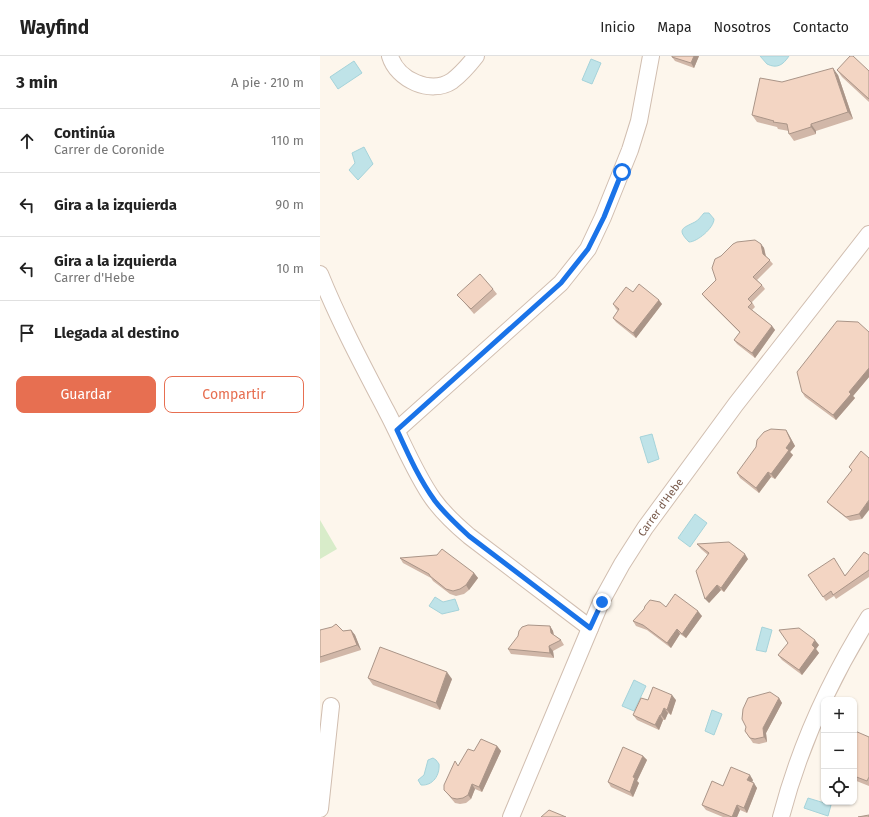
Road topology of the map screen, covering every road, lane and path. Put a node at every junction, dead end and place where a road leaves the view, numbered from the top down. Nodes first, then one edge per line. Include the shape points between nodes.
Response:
1 (390, 56) edge
2 (476, 56) edge
3 (651, 56) edge
4 (869, 234) edge
5 (320, 274) edge
6 (397, 430) junction
7 (869, 617) edge
8 (590, 628) junction
9 (331, 706) dead end
10 (320, 809) edge
11 (511, 817) edge
12 (781, 817) edge

1 - 2 street via 399,70 410,80 440,86 451,81
3 - 6 street via 639,120 630,150 604,217 588,249 561,283
4 - 8 street, Carrer d'Hebe via 736,404 645,528 615,577
5 - 6 street via 330,300
6 - 8 street via 416,470 442,510 469,536
7 - 12 street via 848,650 813,721 790,780
8 - 11 street, Carrer d'Hebe
9 - 10 street

